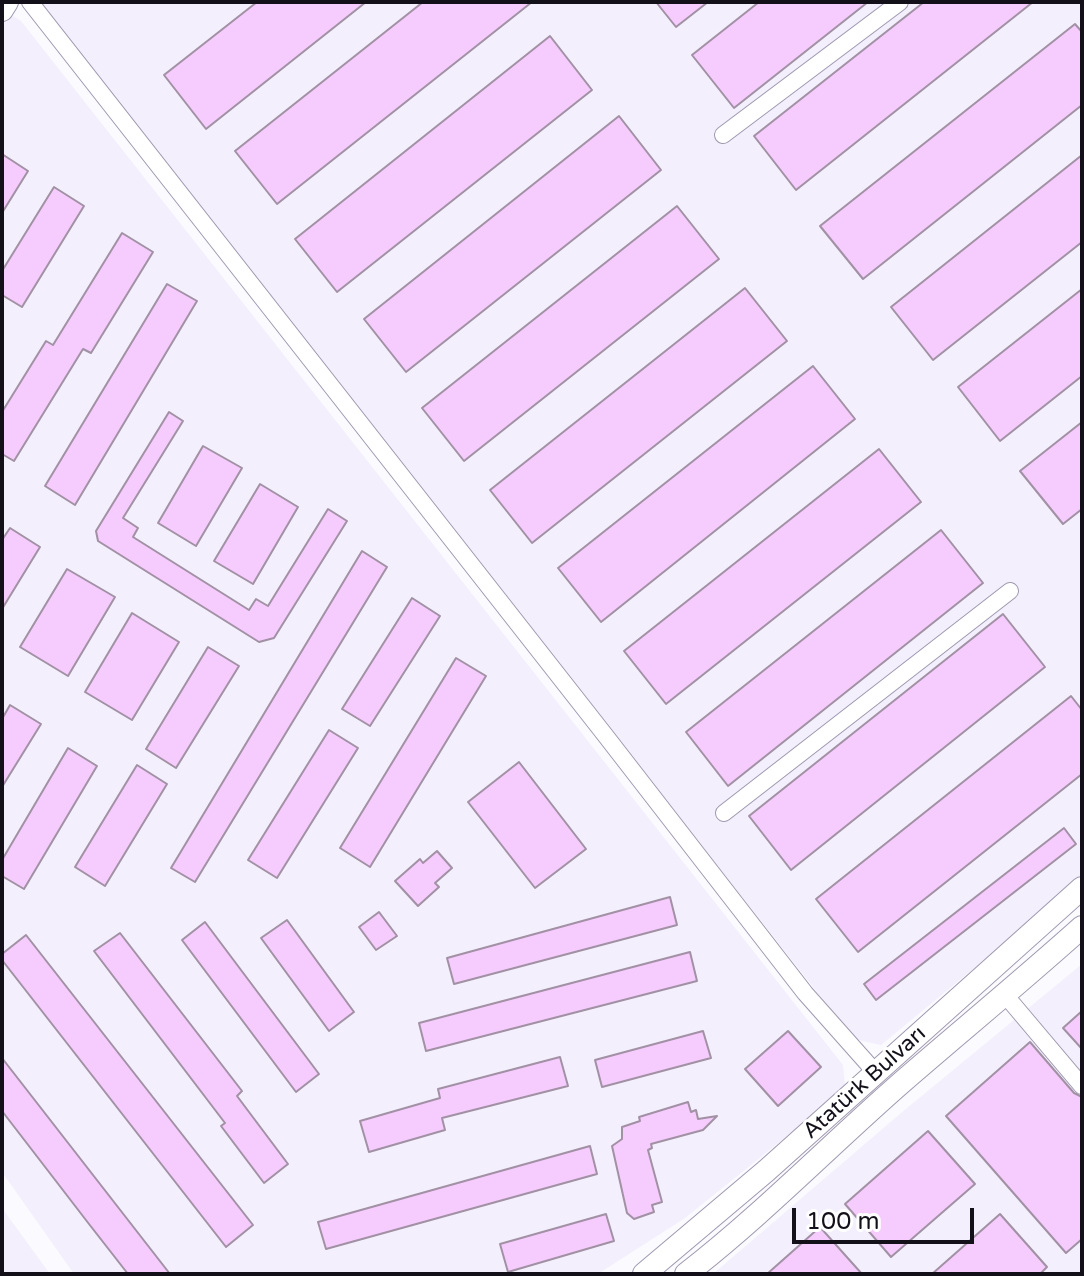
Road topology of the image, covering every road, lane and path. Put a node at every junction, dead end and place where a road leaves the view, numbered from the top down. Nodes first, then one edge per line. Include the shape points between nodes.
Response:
1 (7, 2) edge
2 (30, 2) edge
3 (900, 2) edge
4 (2, 10) edge
5 (723, 135) dead end
6 (1010, 591) dead end
7 (724, 813) dead end
8 (1082, 888) edge
9 (1082, 927) edge
10 (1006, 996) junction
11 (876, 1073) junction
12 (1082, 1086) edge
13 (644, 1274) edge
14 (686, 1274) edge

1 - 4 main road
2 - 11 street via 805,993
3 - 5 street
6 - 7 street
8 - 11 main road, Atatürk Bulvarı
9 - 10 main road, Atatürk Bulvarı
10 - 12 street
10 - 14 main road, Atatürk Bulvarı
11 - 13 main road, Atatürk Bulvarı

